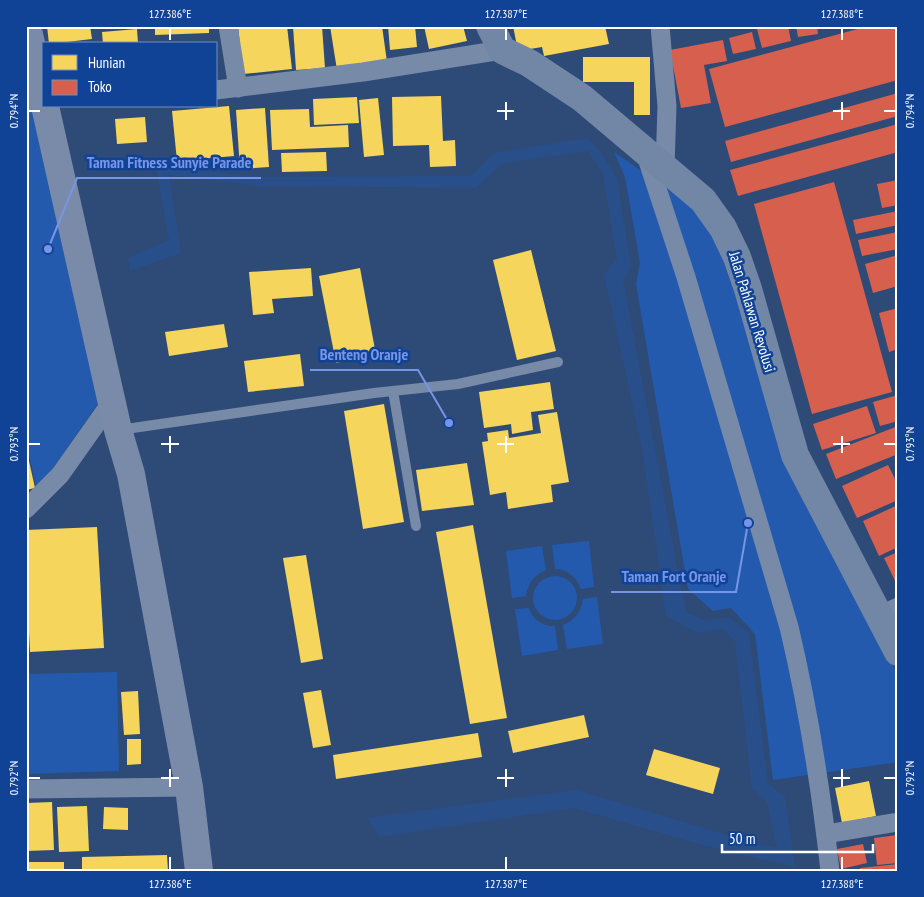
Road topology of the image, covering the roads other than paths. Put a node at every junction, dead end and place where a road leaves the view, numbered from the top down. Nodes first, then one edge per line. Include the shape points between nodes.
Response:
1 (27, 26) edge
2 (228, 26) edge
3 (490, 26) edge
4 (663, 27) edge
5 (502, 50) junction
6 (238, 88) junction
7 (218, 90) edge
8 (42, 91) edge
9 (42, 100) edge
10 (26, 103) edge
11 (45, 108) edge
12 (643, 149) junction
13 (665, 168) junction
14 (558, 362) dead end
15 (393, 391) junction
16 (113, 400) junction
17 (118, 430) junction
18 (26, 510) edge
19 (416, 526) dead end
20 (888, 612) edge
21 (898, 652) edge
22 (189, 787) junction
23 (26, 788) edge
24 (898, 822) edge
25 (826, 834) junction
26 (198, 871) edge
27 (830, 871) edge

1 - 8 highway
2 - 6 street
3 - 5 street
4 - 13 street via 667,106
5 - 6 street
5 - 12 street, Jalan Pahlawan Revolusi via 529,63 575,93
6 - 7 street
9 - 10 street
11 - 16 highway
12 - 13 street, Jalan Pahlawan Revolusi
12 - 25 street via 686,277 789,627 822,797
13 - 20 street, Jalan Pahlawan Revolusi via 702,200 727,235 748,289 795,455
14 - 15 lane via 458,384
15 - 17 lane
15 - 19 lane
16 - 17 highway
16 - 18 street via 60,475
17 - 22 highway via 130,474
20 - 21 street, Jalan Pahlawan Revolusi
22 - 23 street
22 - 26 highway
24 - 25 street
25 - 27 street

